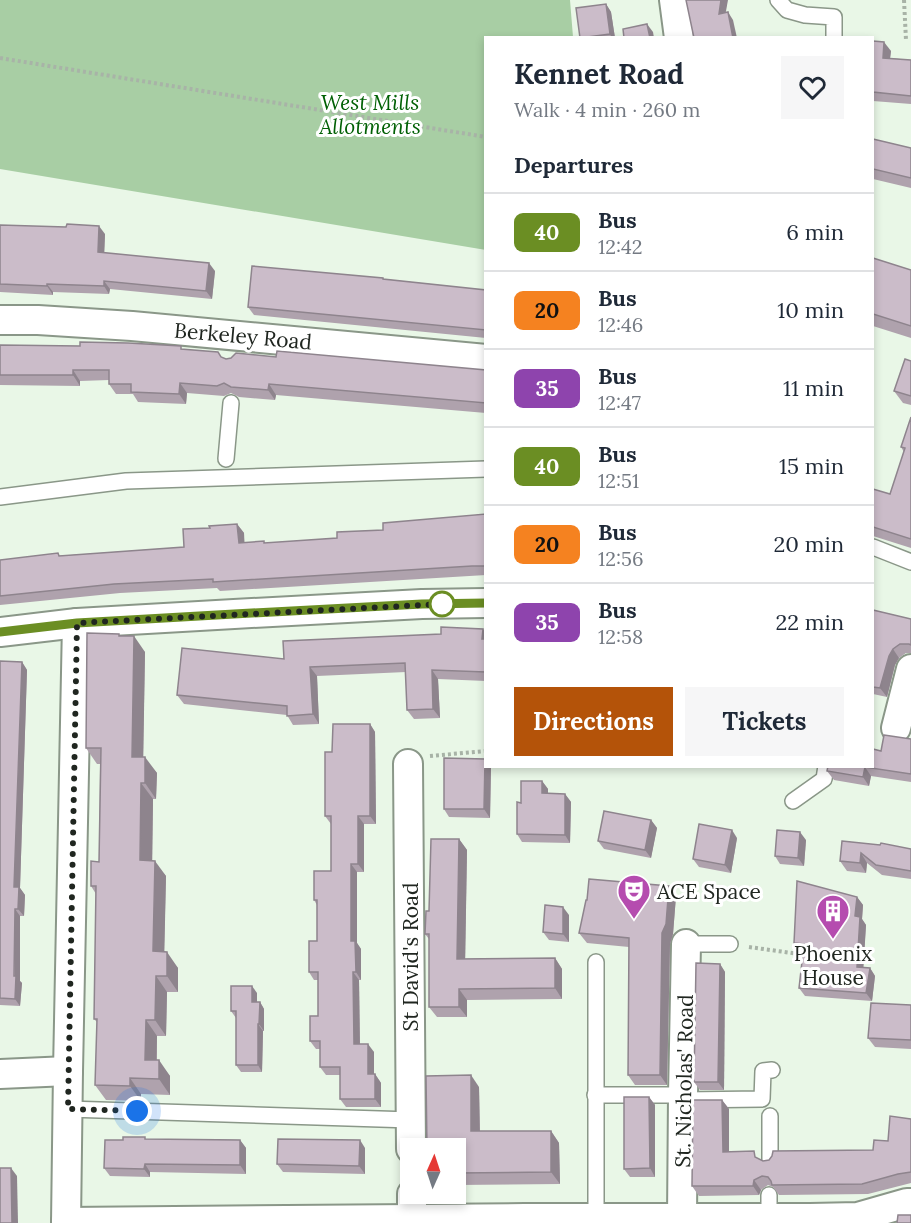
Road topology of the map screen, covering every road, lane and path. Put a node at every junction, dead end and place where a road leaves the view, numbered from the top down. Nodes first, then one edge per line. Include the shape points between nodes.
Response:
1 (674, 0) edge
2 (778, 0) edge
3 (904, 0) edge
4 (679, 36) edge
5 (834, 36) edge
6 (906, 40) dead end
7 (0, 58) edge
8 (484, 137) edge
9 (0, 320) edge
10 (484, 359) edge
11 (231, 403) edge
12 (226, 459) dead end
13 (484, 469) edge
14 (0, 497) edge
15 (874, 547) edge
16 (911, 562) edge
17 (484, 603) edge
18 (77, 623) junction
19 (0, 632) edge
20 (911, 669) edge
21 (893, 728) edge
22 (484, 752) edge
23 (447, 755) dead end
24 (407, 764) dead end
25 (826, 768) edge
26 (794, 801) dead end
27 (686, 944) joint
28 (730, 944) joint
29 (807, 955) edge
30 (596, 962) dead end
31 (772, 1070) dead end
32 (68, 1071) junction
33 (0, 1074) edge
34 (595, 1095) junction
35 (683, 1098) junction
36 (68, 1109) junction
37 (770, 1116) dead end
38 (411, 1120) junction
39 (411, 1138) edge
40 (770, 1161) edge
41 (911, 1203) edge
42 (412, 1206) edge
43 (596, 1217) junction
44 (682, 1218) junction
45 (66, 1222) edge

1 - 4 street
2 - 5 lane via 787,10 834,17
3 - 6 path
7 - 8 path
9 - 10 street, Berkeley Road via 132,326 236,344
11 - 12 lane
13 - 14 lane via 126,481
15 - 16 lane
17 - 18 street
18 - 19 street
18 - 32 street
20 - 21 street
22 - 23 path
24 - 38 street, St David's Road
25 - 26 lane via 824,779
27 - 28 lane
27 - 35 street, St. Nicholas' Road
28 - 29 path
30 - 34 lane
31 - 35 lane via 763,1071 762,1099
32 - 33 street
32 - 36 street
34 - 35 lane
34 - 43 lane
35 - 44 street, St. Nicholas' Road
36 - 38 lane
36 - 45 street
37 - 40 lane
38 - 39 street, St David's Road
41 - 44 street via 858,1217 810,1218 769,1207
42 - 43 street
42 - 45 street
43 - 44 street

